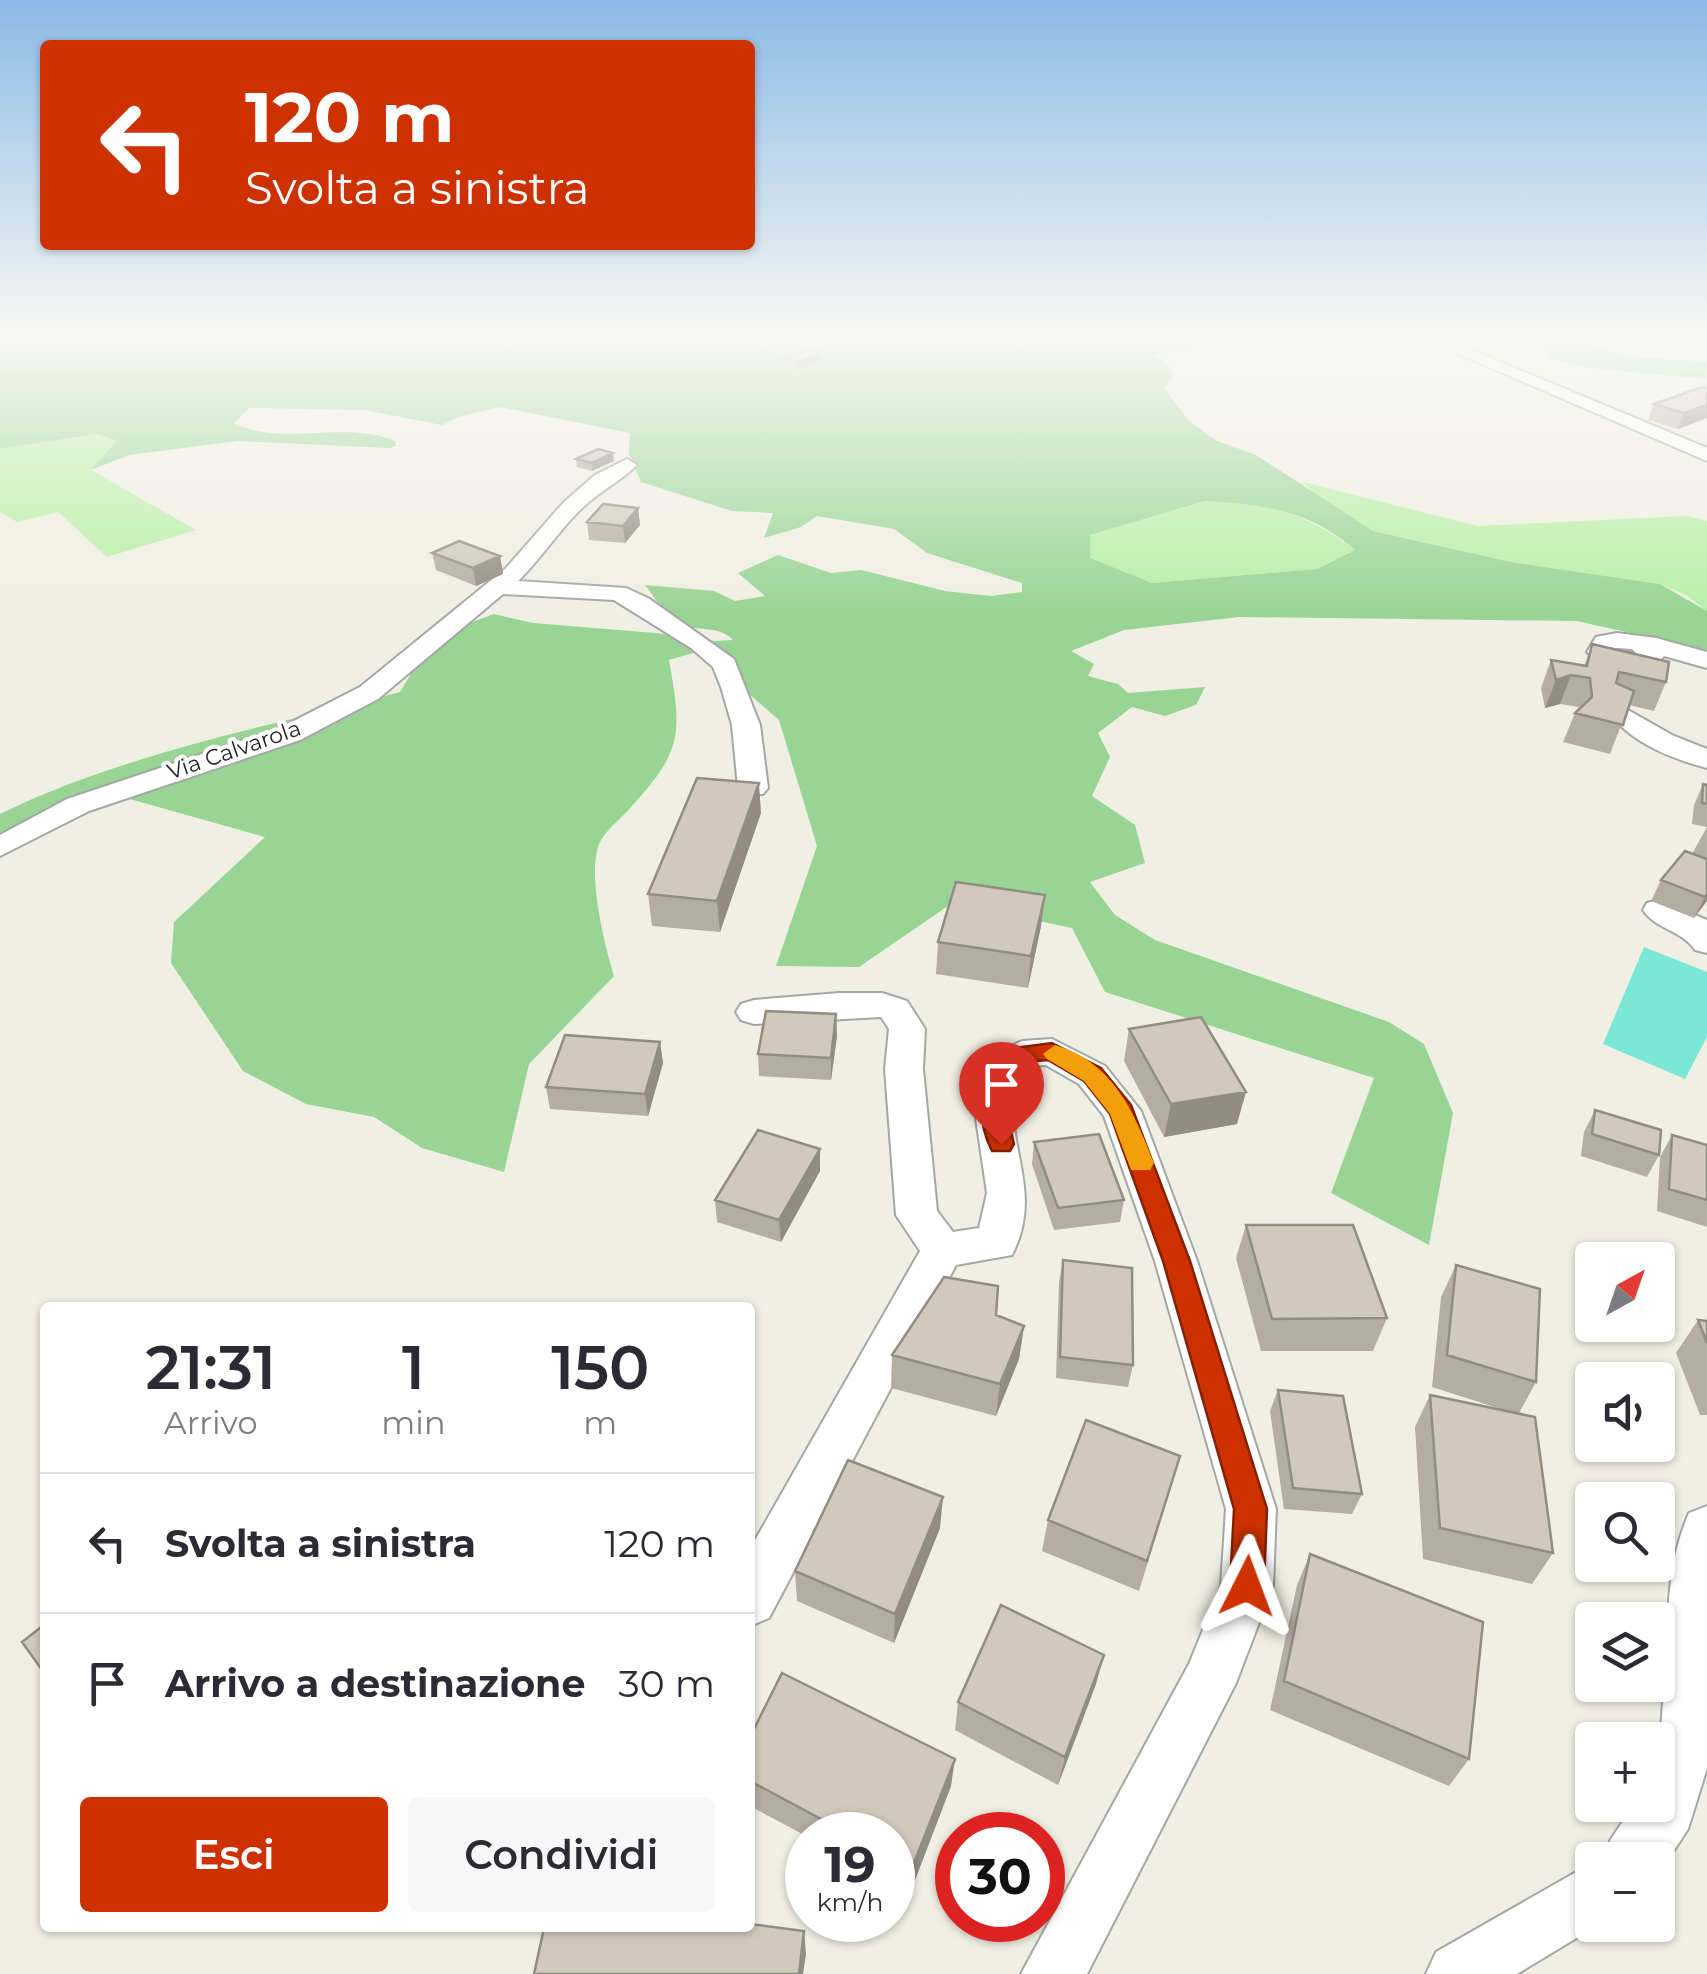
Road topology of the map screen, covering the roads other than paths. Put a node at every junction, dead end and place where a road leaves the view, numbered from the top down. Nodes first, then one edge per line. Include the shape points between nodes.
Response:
1 (1648, 430) edge
2 (1707, 455) edge
3 (627, 464) dead end
4 (497, 587) junction
5 (1642, 644) dead end
6 (1707, 660) edge
7 (1628, 718) edge
8 (1707, 759) edge
9 (753, 788) edge
10 (0, 847) edge
11 (1659, 910) dead end
12 (1707, 942) edge
13 (754, 1012) dead end
14 (943, 1250) junction
15 (1707, 1530) edge
16 (755, 1591) edge
17 (1644, 1842) edge
18 (1575, 1904) edge
19 (1053, 1974) edge
20 (1458, 1974) edge

1 - 2 street
3 - 4 street, Via Calvarola via 571,506
4 - 9 street via 618,593 700,643 726,664 746,726
4 - 10 street, Via Calvarola via 370,692 290,734 78,805
5 - 6 street
7 - 8 street
11 - 12 street via 1702,931
13 - 14 street via 838,1005 894,1009 907,1029 904,1069 918,1214
14 - 16 street
14 - 19 street via 997,1242 1008,1193 993,1105 1000,1067 1022,1054 1052,1052 1092,1074 1122,1111 1176,1261 1250,1509 1247,1586 1208,1683
15 - 17 street via 1696,1566 1684,1747 1667,1808
18 - 20 street

